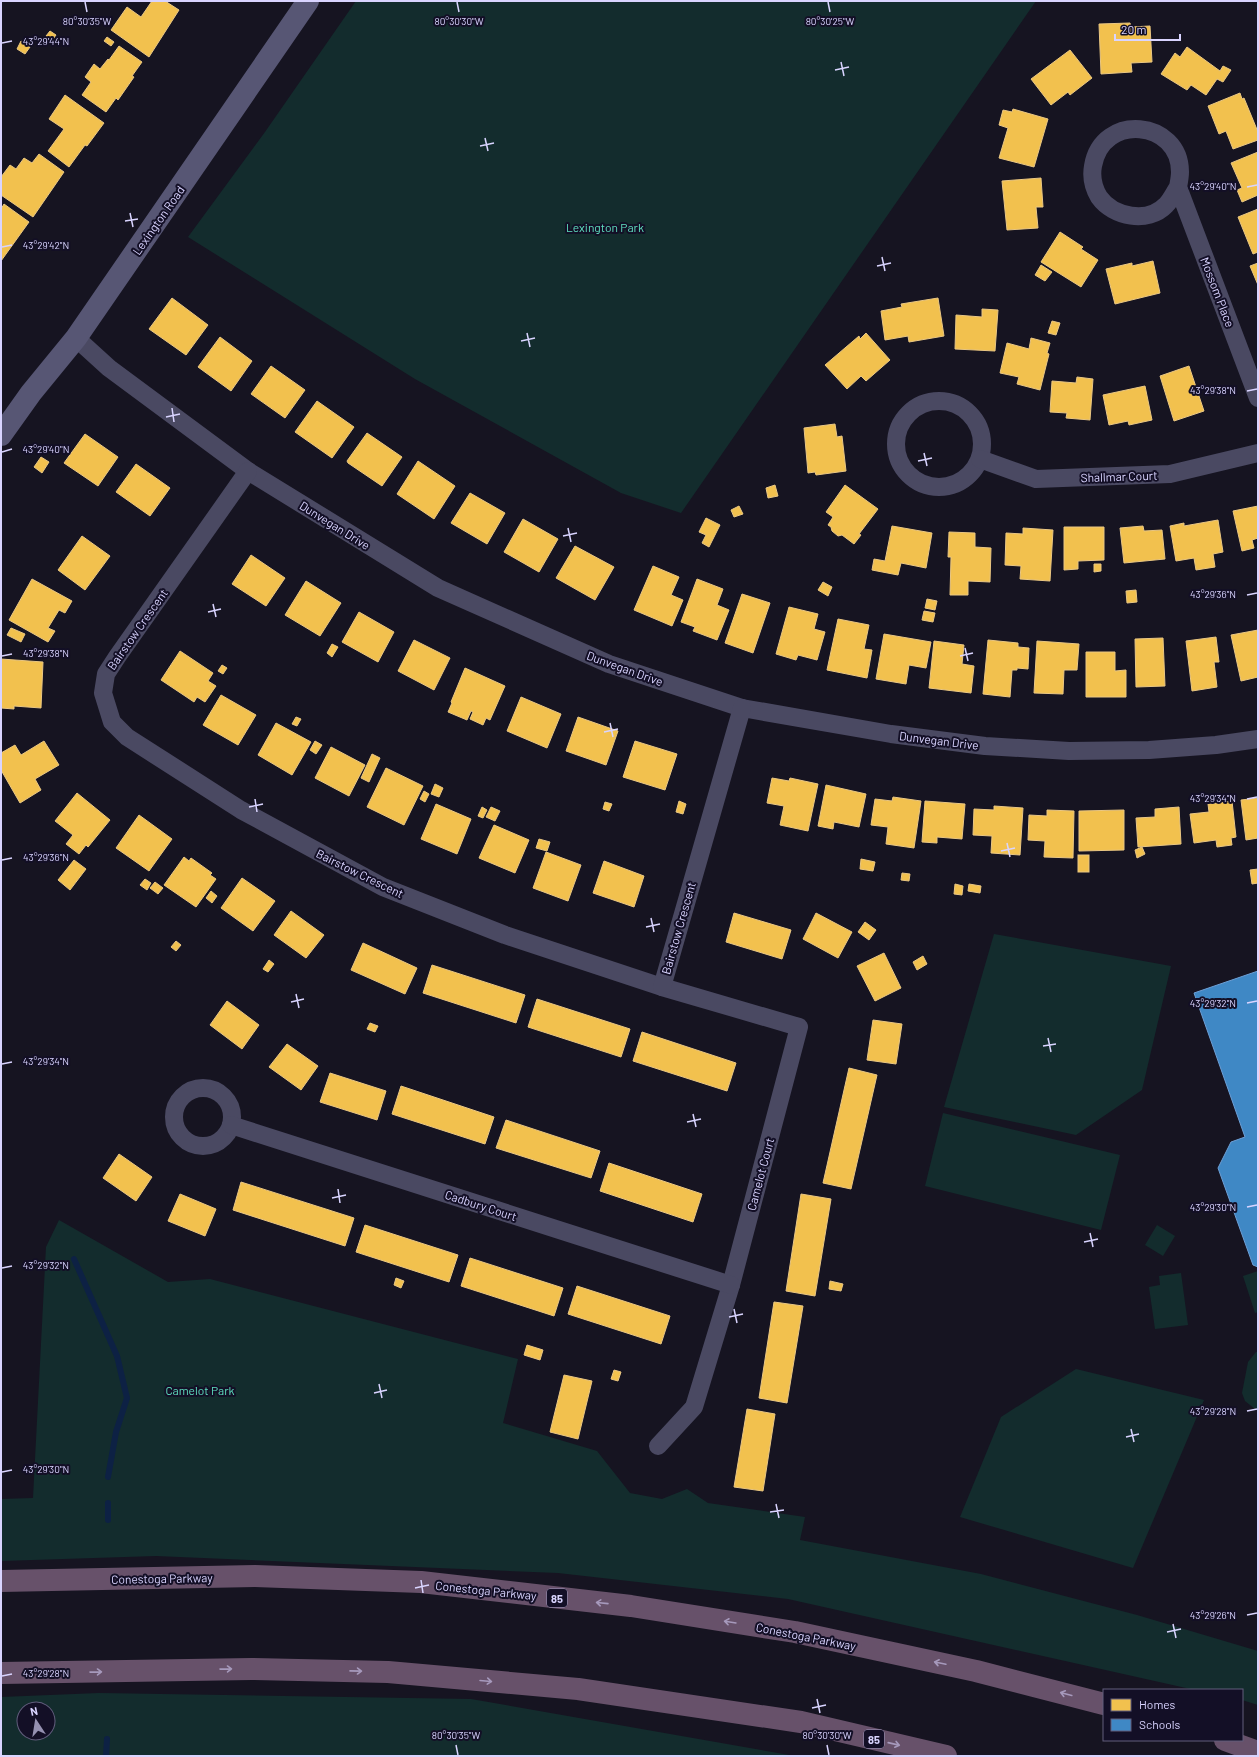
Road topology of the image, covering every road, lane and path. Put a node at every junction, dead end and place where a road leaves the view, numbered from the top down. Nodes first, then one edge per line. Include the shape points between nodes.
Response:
1 (308, 1) edge
2 (1178, 187) junction
3 (76, 338) junction
4 (1258, 398) edge
5 (1, 435) edge
6 (1258, 453) edge
7 (980, 459) junction
8 (248, 471) junction
9 (742, 708) junction
10 (1258, 739) edge
11 (662, 987) junction
12 (231, 1125) dead end
13 (731, 1285) junction
14 (658, 1446) dead end
15 (1, 1581) edge
16 (1, 1673) edge
17 (1103, 1704) edge
18 (1228, 1741) edge
19 (1258, 1752) edge
20 (946, 1756) edge

1 - 3 main road, Lexington Road
2 - 2 street, Mossom Place via 1180,172 1177,157 1168,142 1156,133 1137,128 1122,130 1111,136 1095,154 1091,177 1096,192 1104,204 1116,213 1137,217 1152,214 1165,206
2 - 4 street, Mossom Place
3 - 5 main road, Lexington Road
3 - 8 street, Dunvegan Drive via 109,368
6 - 7 street, Shallmar Court via 1170,474 1036,479
7 - 7 street via 969,476 956,484 941,487 916,481 906,473 898,460 895,446 899,426 915,407 929,401 944,400 959,405 971,414 980,426 983,450
8 - 9 street, Dunvegan Drive via 438,588 609,664
8 - 11 street, Bairstow Crescent via 106,674 103,693 112,722 127,737 241,810 383,887 504,936
9 - 10 street, Dunvegan Drive via 891,734 984,746 1070,752 1149,750
9 - 11 street, Bairstow Crescent
11 - 13 street, Camelot Court via 799,1027
12 - 13 street, Cadbury Court
13 - 14 street, Camelot Court via 694,1407
17 -> 15 highway, Conestoga Parkway / 85 via 976,1670 794,1632 631,1606 421,1582 255,1576
16 -> 20 highway, 85 via 251,1669 388,1672 578,1689 794,1721
18 - 19 highway

